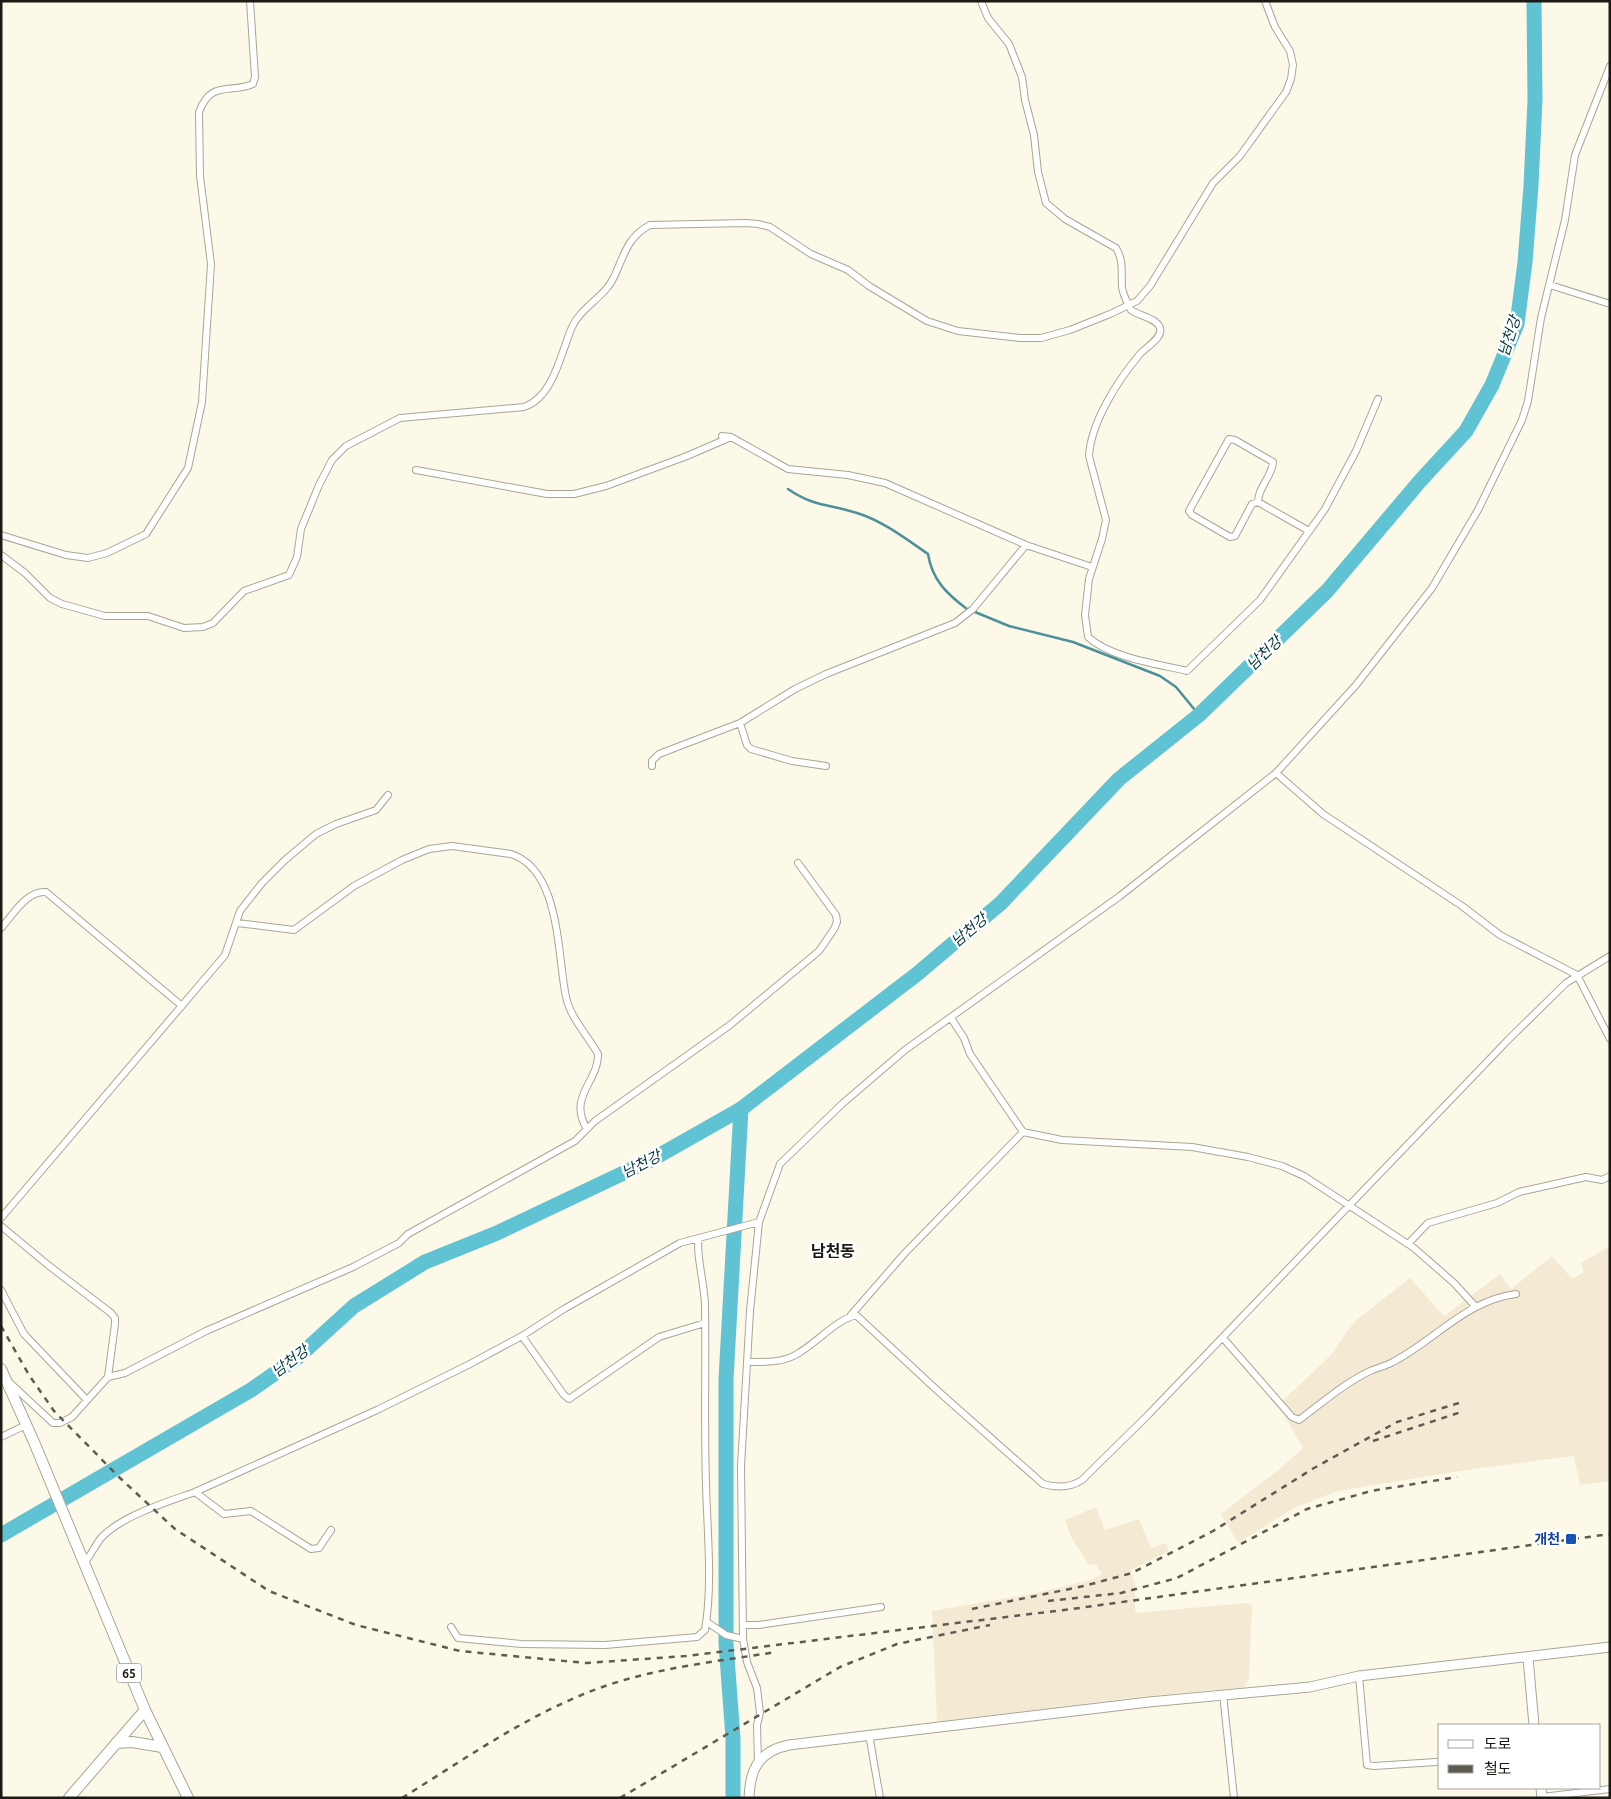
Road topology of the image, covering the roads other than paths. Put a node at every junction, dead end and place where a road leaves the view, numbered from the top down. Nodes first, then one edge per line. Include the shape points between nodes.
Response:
1 (250, 1) edge
2 (981, 1) edge
3 (1265, 1) edge
4 (1610, 66) edge
5 (1550, 284) junction
6 (1128, 304) junction
7 (1610, 304) edge
8 (1378, 399) dead end
9 (722, 436) dead end
10 (731, 436) junction
11 (416, 470) dead end
12 (1258, 502) junction
13 (1309, 531) junction
14 (1, 535) edge
15 (1026, 545) junction
16 (1, 555) edge
17 (1092, 567) junction
18 (740, 723) junction
19 (652, 766) dead end
20 (826, 766) dead end
21 (1276, 773) junction
22 (388, 795) dead end
23 (798, 863) dead end
24 (237, 924) junction
25 (1, 928) edge
26 (1610, 956) edge
27 (1578, 976) junction
28 (182, 1006) junction
29 (951, 1018) junction
30 (1610, 1039) edge
31 (587, 1129) junction
32 (1023, 1132) junction
33 (1610, 1176) edge
34 (1350, 1205) junction
35 (1, 1218) edge
36 (759, 1222) junction
37 (1, 1226) edge
38 (699, 1238) junction
39 (1408, 1244) junction
40 (1, 1290) edge
41 (1516, 1294) dead end
42 (1475, 1306) junction
43 (850, 1316) junction
44 (705, 1323) junction
45 (522, 1336) junction
46 (1222, 1338) junction
47 (747, 1362) junction
48 (4, 1374) edge
49 (108, 1377) junction
50 (87, 1400) junction
51 (26, 1425) junction
52 (1, 1437) edge
53 (195, 1492) junction
54 (331, 1530) dead end
55 (84, 1564) junction
56 (881, 1607) dead end
57 (707, 1622) junction
58 (744, 1625) junction
59 (450, 1627) dead end
60 (743, 1640) junction
61 (1610, 1647) edge
62 (1528, 1658) junction
63 (1359, 1676) junction
64 (1223, 1694) junction
65 (145, 1710) junction
66 (1534, 1724) edge
67 (869, 1734) junction
68 (116, 1743) junction
69 (162, 1747) junction
70 (758, 1762) junction
71 (1436, 1762) dead end
72 (1610, 1789) edge
73 (1541, 1794) edge
74 (69, 1798) edge
75 (188, 1798) edge
76 (749, 1798) edge
77 (880, 1798) edge
78 (1234, 1798) edge

1 - 14 street via 253,84 211,92 198,112 200,176 211,264 202,402 188,468 146,534 108,554 88,558 66,555
2 - 6 street via 988,18 1009,44 1022,77 1046,203 1065,219 1116,248 1120,254 1122,287
3 - 6 street via 1275,27 1290,51 1293,65 1286,92 1240,156 1213,184 1150,286 1137,300
4 - 5 street via 1575,155 1565,220
5 - 7 street
5 - 21 street via 1522,420 1458,547 1432,588 1356,685
6 - 16 street via 1084,325 1041,338 958,331 927,321 868,286 848,270 811,254 770,227 746,223 650,225 640,230 627,245 609,286 577,318 550,382 533,402 524,407 400,418 346,446 332,460 318,485 301,529 289,575 244,591 213,623 184,628 148,616 117,617 76,609 50,598
6 - 17 street via 1131,310 1159,325 1160,331 1130,367 1102,410 1089,447 1106,520
8 - 13 street via 1356,451 1325,509
9 - 10 street
10 - 11 street via 606,486 574,494 547,494
10 - 15 street via 788,469 848,475 885,483
12 - 12 street via 1252,504 1235,536 1230,537 1189,511 1229,439 1273,462
12 - 13 street
13 - 17 street via 1260,600 1188,671 1119,653 1088,637 1085,602
15 - 17 street
15 - 18 street via 974,609 955,623 826,674 794,689
18 - 19 street via 659,754 652,761
18 - 20 street via 746,745 751,749 792,761
21 - 27 street via 1323,814 1500,934
21 - 29 street via 1120,896
22 - 24 street via 376,810 336,824 302,844 262,883 240,912
23 - 31 street via 836,915 834,929 819,951 730,1025
24 - 28 street via 225,956
24 - 31 street via 294,930 354,886 434,847 452,846 522,857 539,875 554,916 570,1010 598,1054 596,1068 582,1098 582,1117
25 - 28 street via 33,894 46,892
26 - 27 street
27 - 30 street
27 - 34 street via 1566,983 1508,1040
28 - 35 street
29 - 32 street via 970,1054
29 - 36 street via 905,1050 842,1104 780,1164
31 - 49 street via 552,1155 353,1267 206,1331 125,1373
32 - 34 street via 1062,1140 1192,1147 1248,1157 1304,1176
32 - 43 street via 905,1253
33 - 39 street via 1602,1180 1586,1177 1519,1192 1497,1203 1428,1223
34 - 39 street
34 - 46 street
36 - 38 street
36 - 47 street
37 - 49 street via 115,1318
38 - 44 street via 696,1246 704,1285
38 - 45 street via 654,1256
39 - 42 street via 1433,1263
40 - 50 street via 24,1334
41 - 42 street
42 - 46 street via 1393,1362 1350,1383 1299,1420 1292,1417
43 - 46 street via 856,1315 871,1327 938,1392 1037,1479 1053,1486 1073,1486 1082,1480
43 - 47 street via 796,1355
44 - 45 street via 659,1337 569,1399
44 - 57 street
45 - 53 street via 377,1410
47 - 58 street via 741,1466
48 - 50 street via 53,1423 72,1417
48 - 51 main road, 65
49 - 50 street
51 - 52 street
51 - 55 main road, 65
53 - 54 street via 224,1514 251,1512 264,1517 312,1548 319,1548
53 - 55 street via 158,1505 119,1525 102,1537
55 - 65 main road, 65
56 - 58 street
57 - 59 street via 706,1630 696,1637 605,1645 522,1644 458,1638
57 - 60 street via 726,1635
58 - 60 street
60 - 70 street via 757,1688 760,1713 757,1725
61 - 62 main road
62 - 63 main road
62 - 66 main road
63 - 64 main road via 1310,1687
63 - 71 street via 1367,1765
64 - 67 main road
64 - 78 street
65 - 68 main road
65 - 69 main road, 65
67 - 70 main road via 778,1747
67 - 77 street
68 - 69 main road
68 - 74 main road
69 - 75 main road, 65
70 - 76 main road via 750,1781
72 - 73 street

